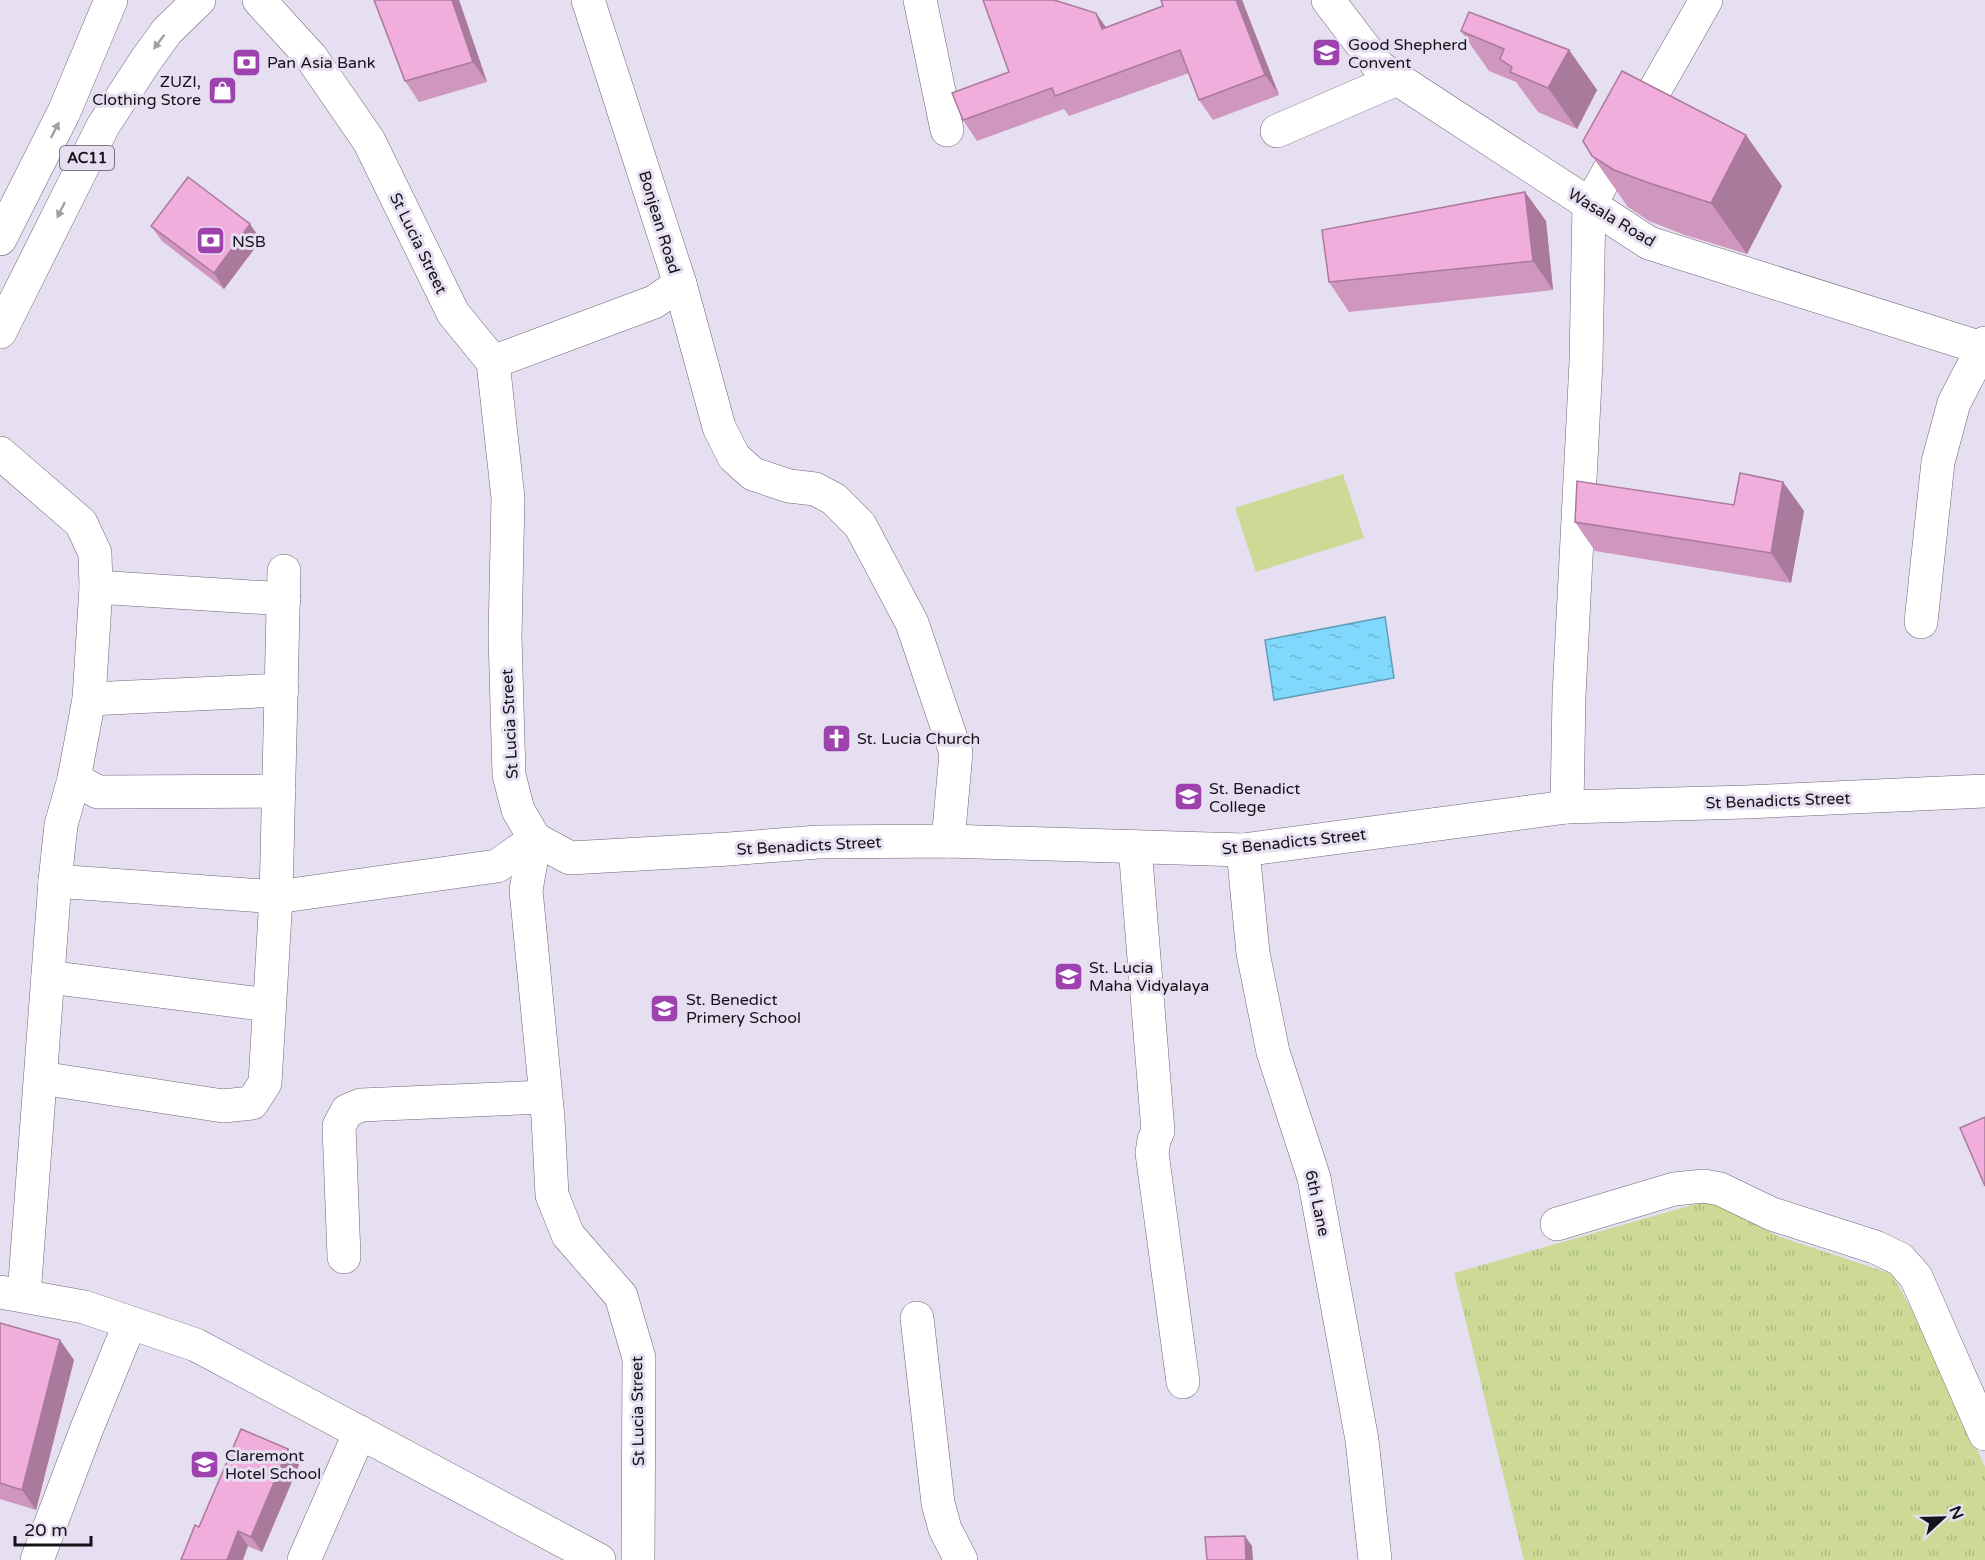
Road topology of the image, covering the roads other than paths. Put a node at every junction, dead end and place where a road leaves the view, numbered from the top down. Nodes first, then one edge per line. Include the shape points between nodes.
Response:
1 (111, 0) edge
2 (199, 0) edge
3 (259, 0) edge
4 (588, 0) edge
5 (920, 0) edge
6 (1328, 0) edge
7 (1706, 0) edge
8 (1397, 79) junction
9 (947, 129) dead end
10 (1277, 131) dead end
11 (1589, 206) junction
12 (0, 239) edge
13 (680, 284) junction
14 (0, 332) edge
15 (1984, 347) edge
16 (493, 362) junction
17 (0, 453) edge
18 (96, 587) junction
19 (1921, 622) dead end
20 (282, 690) junction
21 (89, 699) junction
22 (74, 779) junction
23 (279, 791) junction
24 (1985, 791) edge
25 (1567, 807) junction
26 (535, 839) junction
27 (948, 841) junction
28 (1135, 847) junction
29 (1243, 850) junction
30 (55, 881) junction
31 (276, 897) junction
32 (48, 977) junction
33 (269, 1005) junction
34 (40, 1078) junction
35 (546, 1097) junction
36 (1557, 1224) dead end
37 (344, 1257) dead end
38 (12, 1294) edge
39 (917, 1318) dead end
40 (130, 1323) junction
41 (1183, 1382) dead end
42 (360, 1432) junction
43 (1985, 1434) edge
44 (37, 1560) edge
45 (304, 1560) edge
46 (599, 1560) edge
47 (638, 1560) edge
48 (961, 1560) edge
49 (1375, 1560) edge

12 -> 1 street, AC11 via 64,112
2 -> 14 street, AC11 via 167,31 103,126
3 - 16 street, St Lucia Street via 311,57 369,141 453,313
4 - 13 street, Bonjean Road
5 - 9 street
6 - 8 street, Wasala Road via 1379,67
7 - 11 street
8 - 10 street
8 - 11 street, Wasala Road
11 - 15 street, Wasala Road via 1649,243
11 - 25 street
13 - 16 street, Bonjean Road via 654,302
13 - 27 street via 719,427 734,457 753,474 789,486 815,489 834,500 860,525 912,623 956,753
15 - 19 street via 1954,403 1938,462
16 - 26 street, St Lucia Street via 508,498 505,636 509,775 518,810
17 - 18 street via 81,523 95,553
18 - 20 street via 284,585
18 - 21 street
20 - 21 street
20 - 23 street
21 - 22 street
22 - 23 street via 98,792
22 - 30 street via 61,825
23 - 31 street
24 - 25 street, St Benadicts Street
25 - 29 street, St Benadicts Street
26 - 27 street, St Benadicts Street via 570,858 818,842
26 - 31 street via 497,866
26 - 35 street, St Lucia Street via 526,890
27 - 28 street, St Benadicts Street
28 - 29 street, St Benadicts Street
28 - 41 street via 1158,1131 1152,1153
29 - 49 street, 6th Lane via 1253,953 1273,1052 1314,1178 1362,1440
30 - 31 street
30 - 32 street
31 - 33 street
32 - 33 street
32 - 34 street
33 - 34 street via 265,1083 252,1103 223,1106
34 - 38 street
35 - 37 street via 361,1105 347,1111 339,1126
35 - 47 street, St Lucia Street via 552,1195 568,1235 621,1296 639,1358
36 - 43 street via 1674,1190 1704,1186 1900,1259 1916,1277
38 - 40 street via 84,1307
39 - 48 street via 938,1503 945,1529
40 - 42 street via 196,1345
40 - 44 street
42 - 45 street
42 - 46 street

